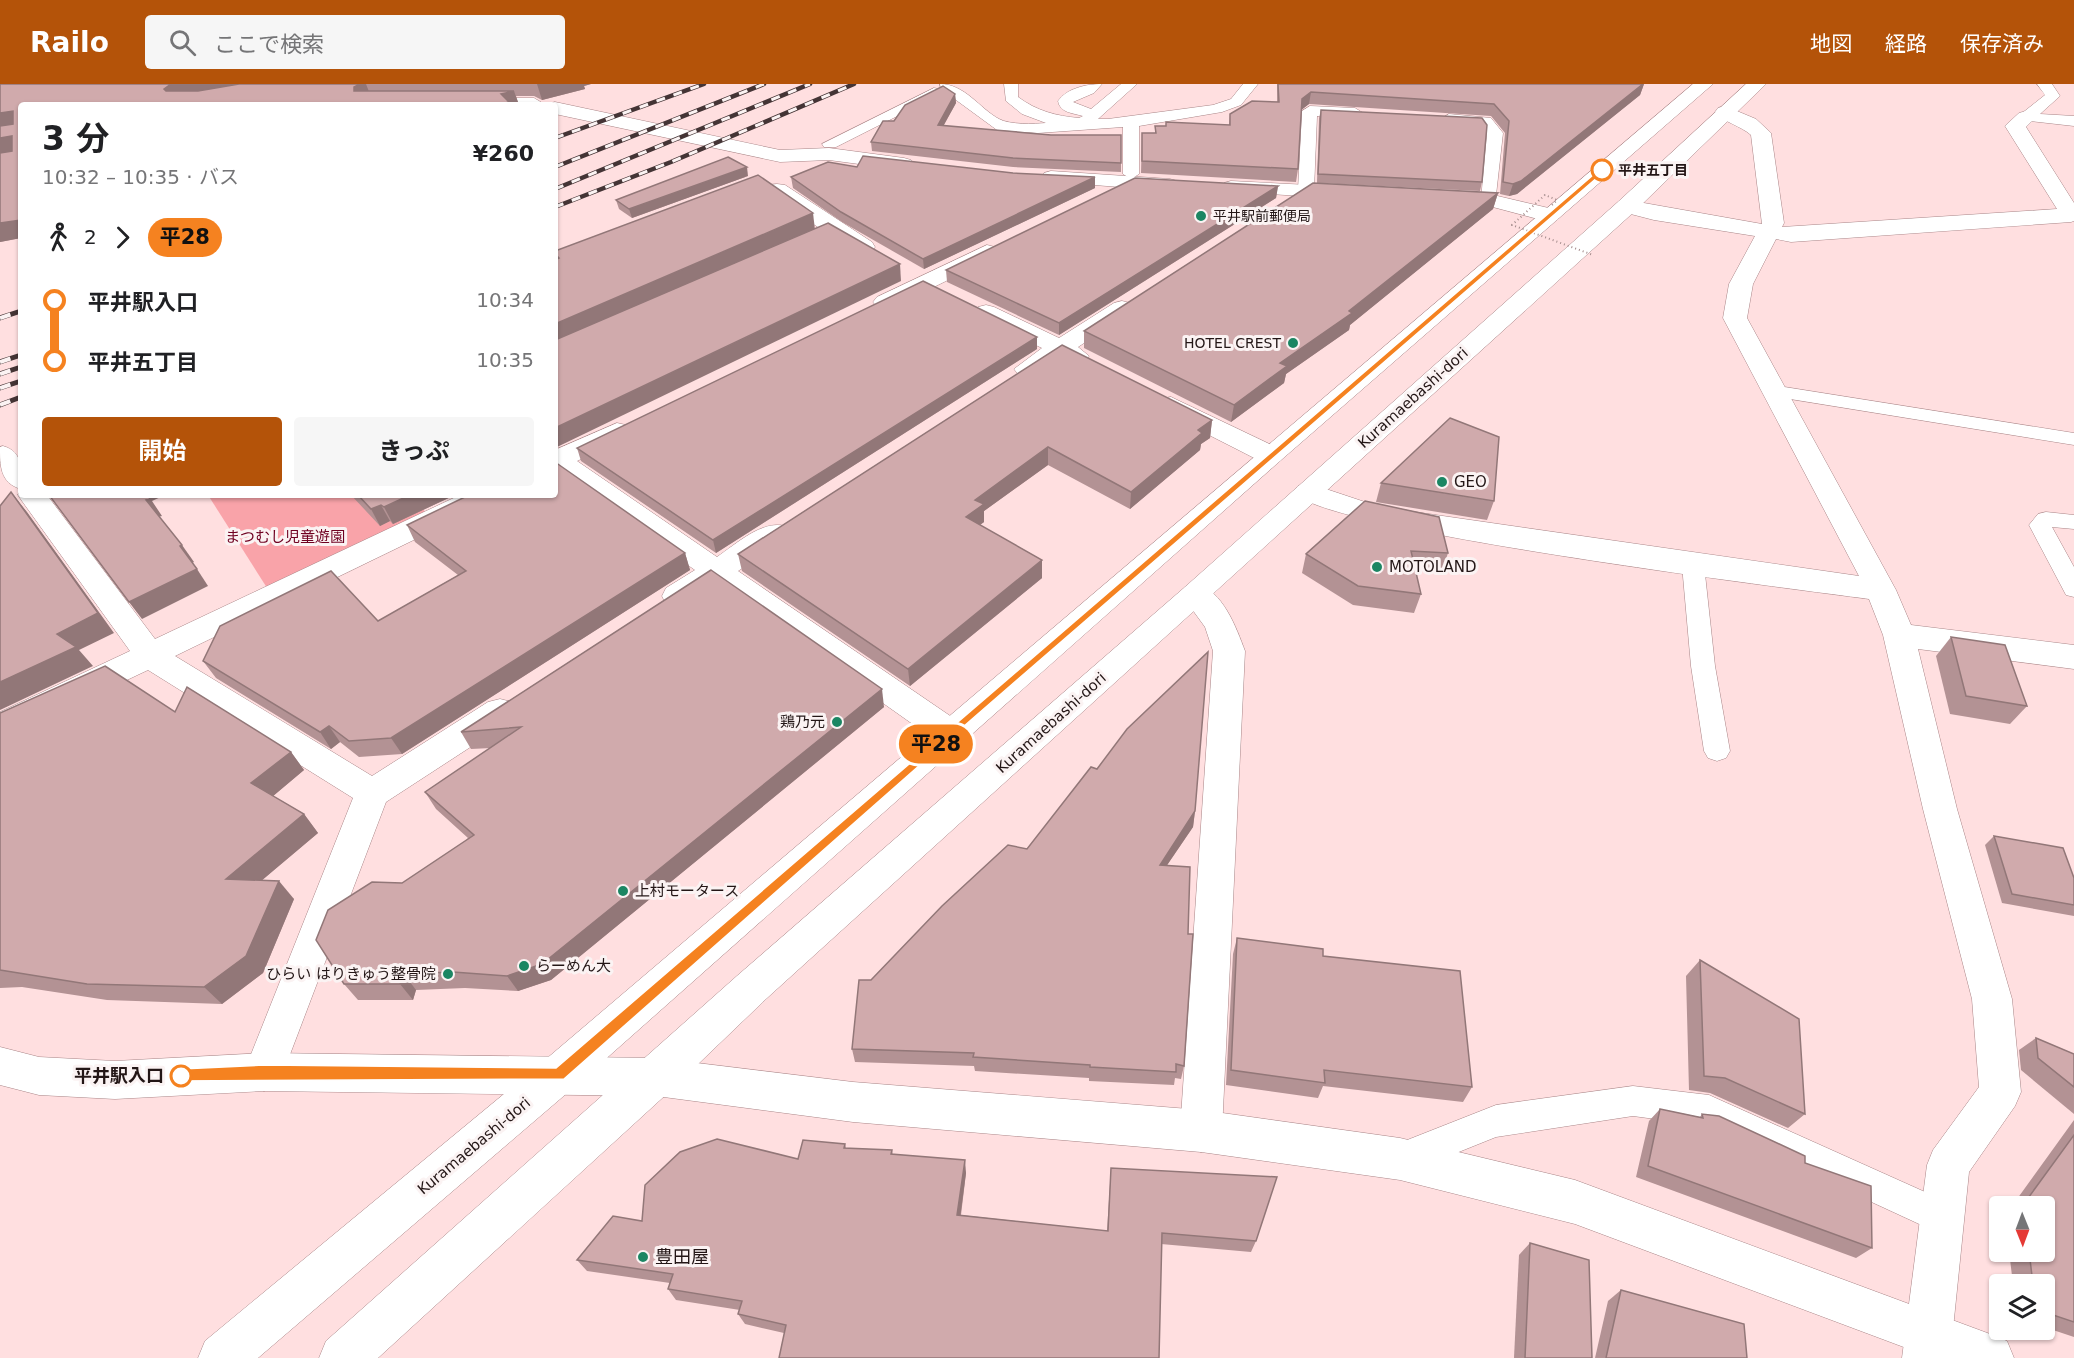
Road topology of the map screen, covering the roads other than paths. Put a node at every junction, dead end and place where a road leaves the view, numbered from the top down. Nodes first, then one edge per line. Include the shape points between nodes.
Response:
1 (1011, 84) edge
2 (1095, 84) edge
3 (1130, 84) edge
4 (1247, 84) edge
5 (1704, 84) edge
6 (1757, 84) edge
7 (2044, 84) edge
8 (947, 85) edge
9 (470, 86) dead end
10 (530, 102) edge
11 (558, 109) edge
12 (1725, 112) junction
13 (1094, 114) junction
14 (1369, 114) edge
15 (2026, 117) junction
16 (1439, 118) edge
17 (1131, 121) junction
18 (2074, 121) edge
19 (1082, 124) junction
20 (830, 144) dead end
21 (780, 156) junction
22 (927, 167) edge
23 (1036, 176) edge
24 (1130, 178) junction
25 (1188, 185) edge
26 (1211, 186) edge
27 (1306, 190) junction
28 (1363, 194) edge
29 (1432, 197) edge
30 (1490, 200) junction
31 (1086, 204) edge
32 (1627, 206) junction
33 (1551, 210) junction
34 (1267, 216) edge
35 (2072, 216) edge
36 (833, 229) junction
37 (1770, 232) junction
38 (812, 239) edge
39 (1011, 241) edge
40 (885, 259) edge
41 (936, 287) junction
42 (1149, 291) edge
43 (862, 313) edge
44 (1060, 348) junction
45 (1102, 369) edge
46 (1002, 386) edge
47 (1773, 391) junction
48 (1154, 396) edge
49 (641, 420) edge
50 (2074, 439) edge
51 (8, 454) edge
52 (1270, 455) junction
53 (558, 459) edge
54 (558, 462) edge
55 (18, 474) edge
56 (1308, 492) junction
57 (34, 498) edge
58 (478, 498) edge
59 (796, 519) edge
60 (2074, 522) edge
61 (1693, 565) junction
62 (718, 570) junction
63 (2074, 589) edge
64 (1881, 590) junction
65 (1196, 594) junction
66 (658, 609) edge
67 (1899, 635) junction
68 (150, 656) junction
69 (2074, 657) edge
70 (520, 698) edge
71 (0, 727) edge
72 (950, 733) junction
73 (1717, 751) dead end
74 (372, 793) junction
75 (0, 1066) edge
76 (264, 1072) junction
77 (559, 1074) junction
78 (656, 1077) junction
79 (1201, 1131) junction
80 (1400, 1159) junction
81 (1942, 1217) junction
82 (1928, 1345) edge
83 (222, 1358) edge
84 (343, 1358) edge
85 (1990, 1358) edge

1 - 19 lane via 1011,98 1018,108 1042,119
2 - 13 lane via 1065,101 1066,106
3 - 13 lane
4 - 17 lane via 1236,102 1217,109
5 - 33 street, Kuramaebashi-dori
6 - 12 street, Kuramaebashi-dori
7 - 15 lane via 2053,96
8 - 19 lane via 997,125 1038,128
8 - 20 lane
9 - 10 street
11 - 21 street
12 - 32 street, Kuramaebashi-dori
12 - 37 street via 1761,133 1773,223
13 - 19 lane
14 - 27 lane via 1310,111
15 - 18 lane
15 - 35 street via 2015,126
16 - 30 lane via 1486,121 1495,133
17 - 19 lane
17 - 24 lane
21 - 22 street via 829,154
21 - 36 street via 763,180
23 - 24 street
24 - 25 street
24 - 31 street
26 - 27 street
27 - 28 street
27 - 34 street
29 - 30 street
30 - 33 street
32 - 37 street
32 - 56 street, Kuramaebashi-dori
33 - 52 street, Kuramaebashi-dori
35 - 37 street via 1791,235
36 - 38 lane
36 - 40 street
37 - 47 street via 1741,284 1735,318
39 - 41 street
41 - 43 street
41 - 44 street
42 - 44 street
44 - 45 street
44 - 46 street
47 - 50 lane
47 - 64 street
48 - 52 street
49 - 53 street
51 - 55 street
52 - 72 street, Kuramaebashi-dori
54 - 62 street
56 - 61 street via 1344,507 1406,520
56 - 65 street, Kuramaebashi-dori
57 - 68 street
58 - 68 street
59 - 62 street
60 - 63 lane via 2046,519 2040,525
61 - 64 street
61 - 73 lane via 1703,666
62 - 66 street
62 - 72 street
64 - 67 street
65 - 78 street, Kuramaebashi-dori via 752,987
65 - 79 street via 1219,623 1229,651
67 - 69 street
67 - 81 street via 1940,809 1992,999 2000,1092 1948,1165
68 - 71 street
68 - 74 street
70 - 74 street
72 - 77 street, Kuramaebashi-dori
74 - 76 street
75 - 76 street via 39,1076 115,1080
76 - 77 street
77 - 78 street
77 - 83 street, Kuramaebashi-dori
78 - 79 street via 853,1102
78 - 84 street, Kuramaebashi-dori
79 - 80 street
80 - 81 lane via 1496,1120 1633,1101 1709,1111
80 - 82 street via 1575,1202
81 - 82 street
82 - 85 street

